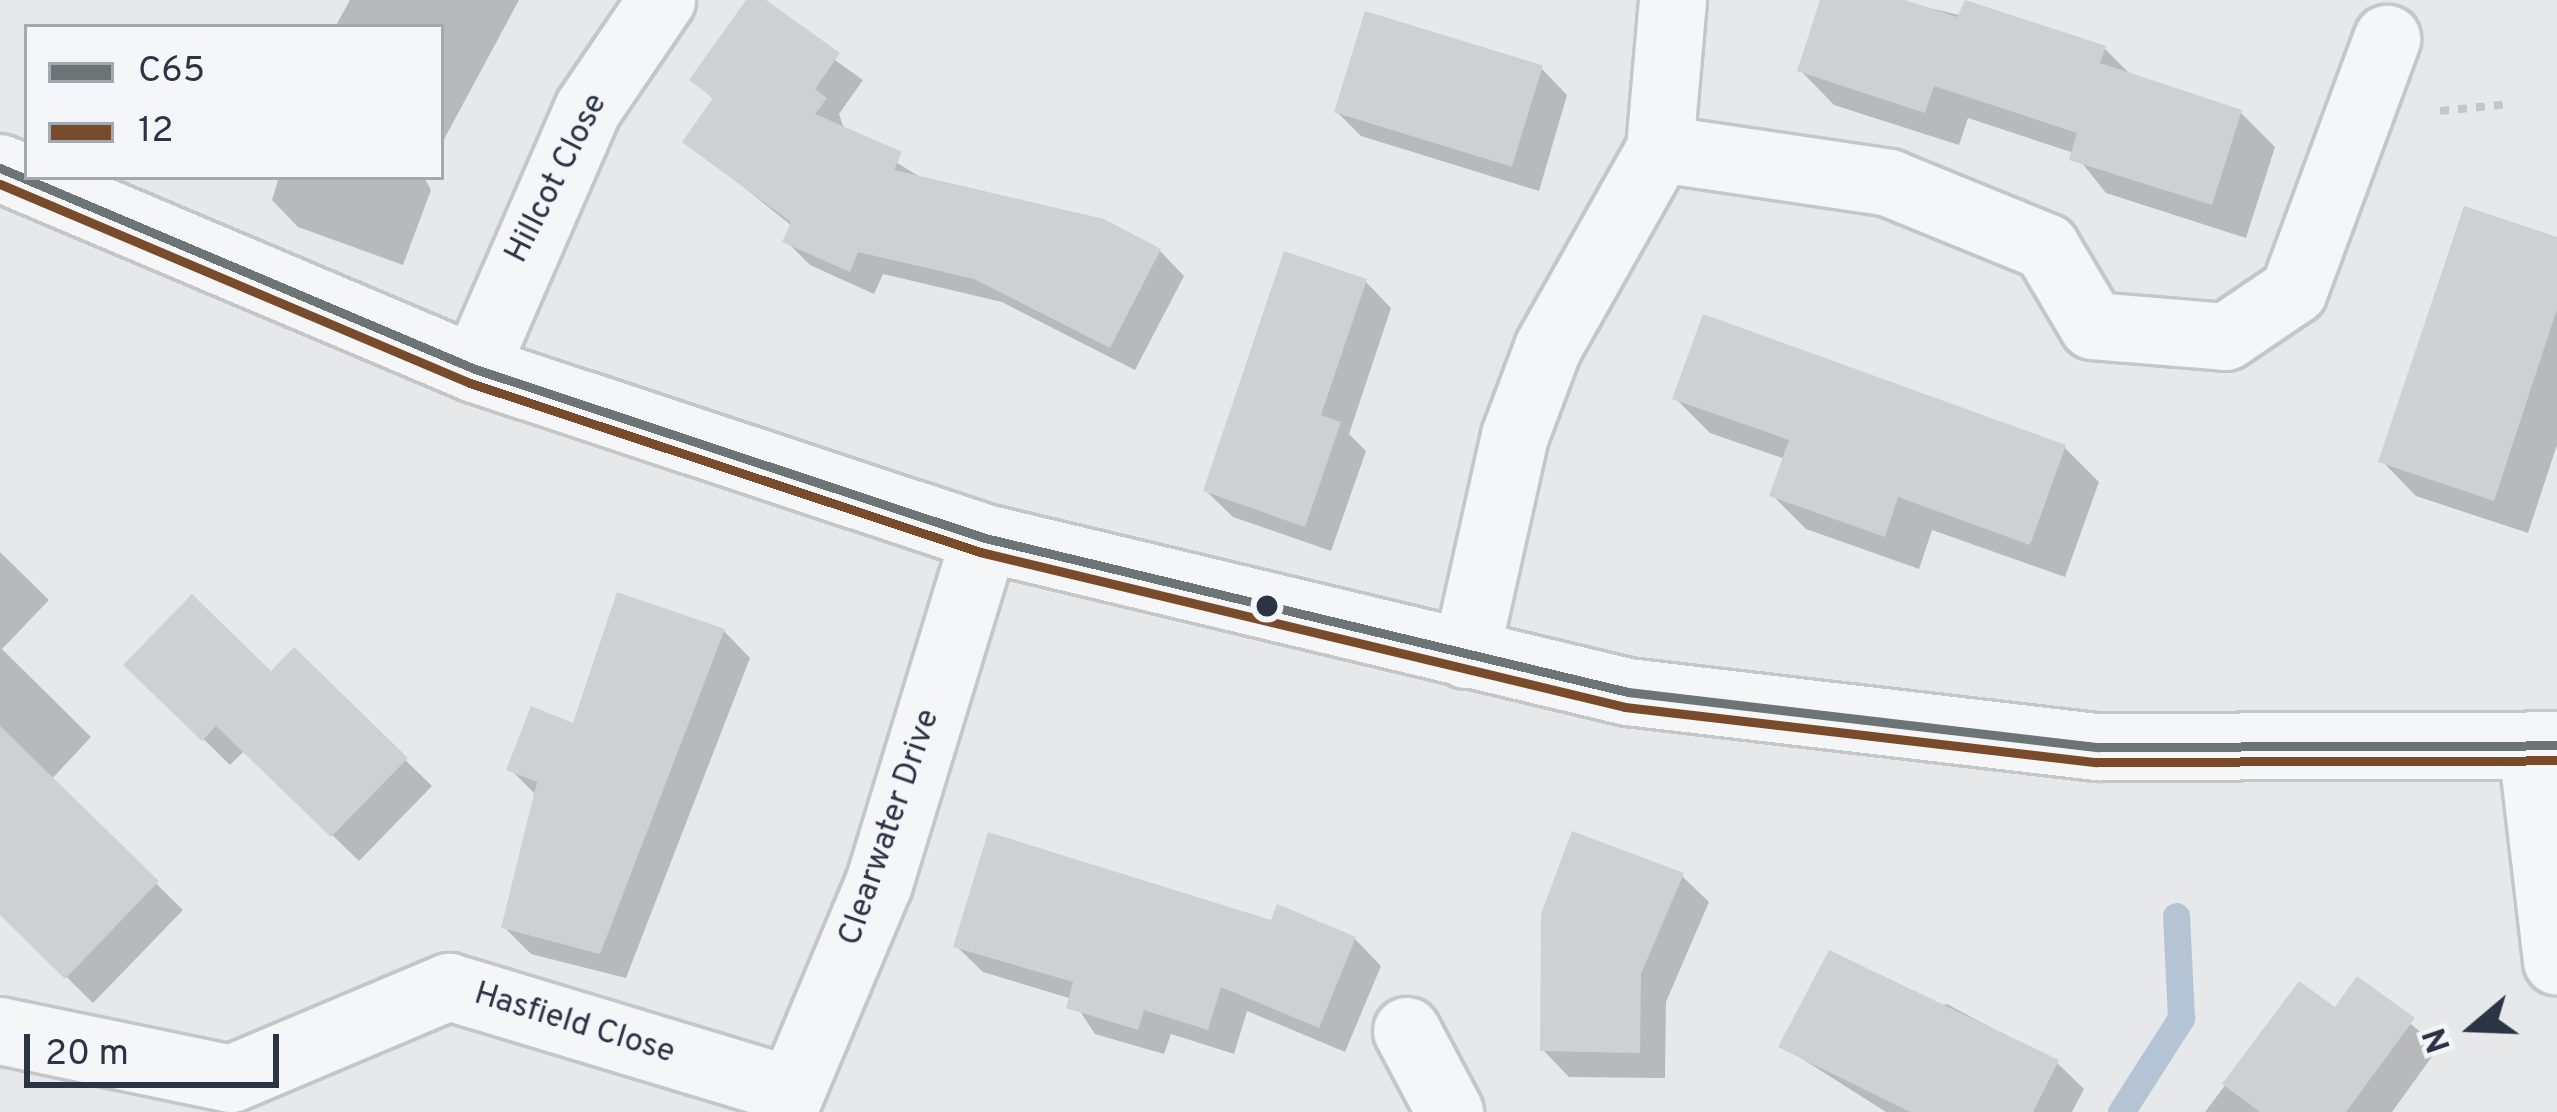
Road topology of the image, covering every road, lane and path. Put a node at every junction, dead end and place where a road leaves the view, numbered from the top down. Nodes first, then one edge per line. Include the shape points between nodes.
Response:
1 (662, 0) edge
2 (1673, 0) edge
3 (2387, 39) dead end
4 (1660, 149) junction
5 (28, 180) edge
6 (475, 369) junction
7 (985, 538) junction
8 (1466, 656) junction
9 (2545, 747) edge
10 (2557, 962) edge
11 (0, 1030) edge
12 (1407, 1031) dead end
13 (231, 1095) edge
14 (785, 1101) edge
15 (1450, 1112) edge

1 - 6 street, Hillcot Close via 588,109
2 - 4 street
3 - 4 street via 2294,290 2226,337 2093,326 2046,247 1889,183
4 - 8 street via 1548,348 1515,436
5 - 6 street
6 - 7 street
7 - 8 street
7 - 14 street, Clearwater Drive via 879,884
8 - 9 street via 1628,692 2098,747
9 - 10 street
11 - 13 street, Hasfield Close
12 - 15 street
13 - 14 street, Hasfield Close via 449,987

